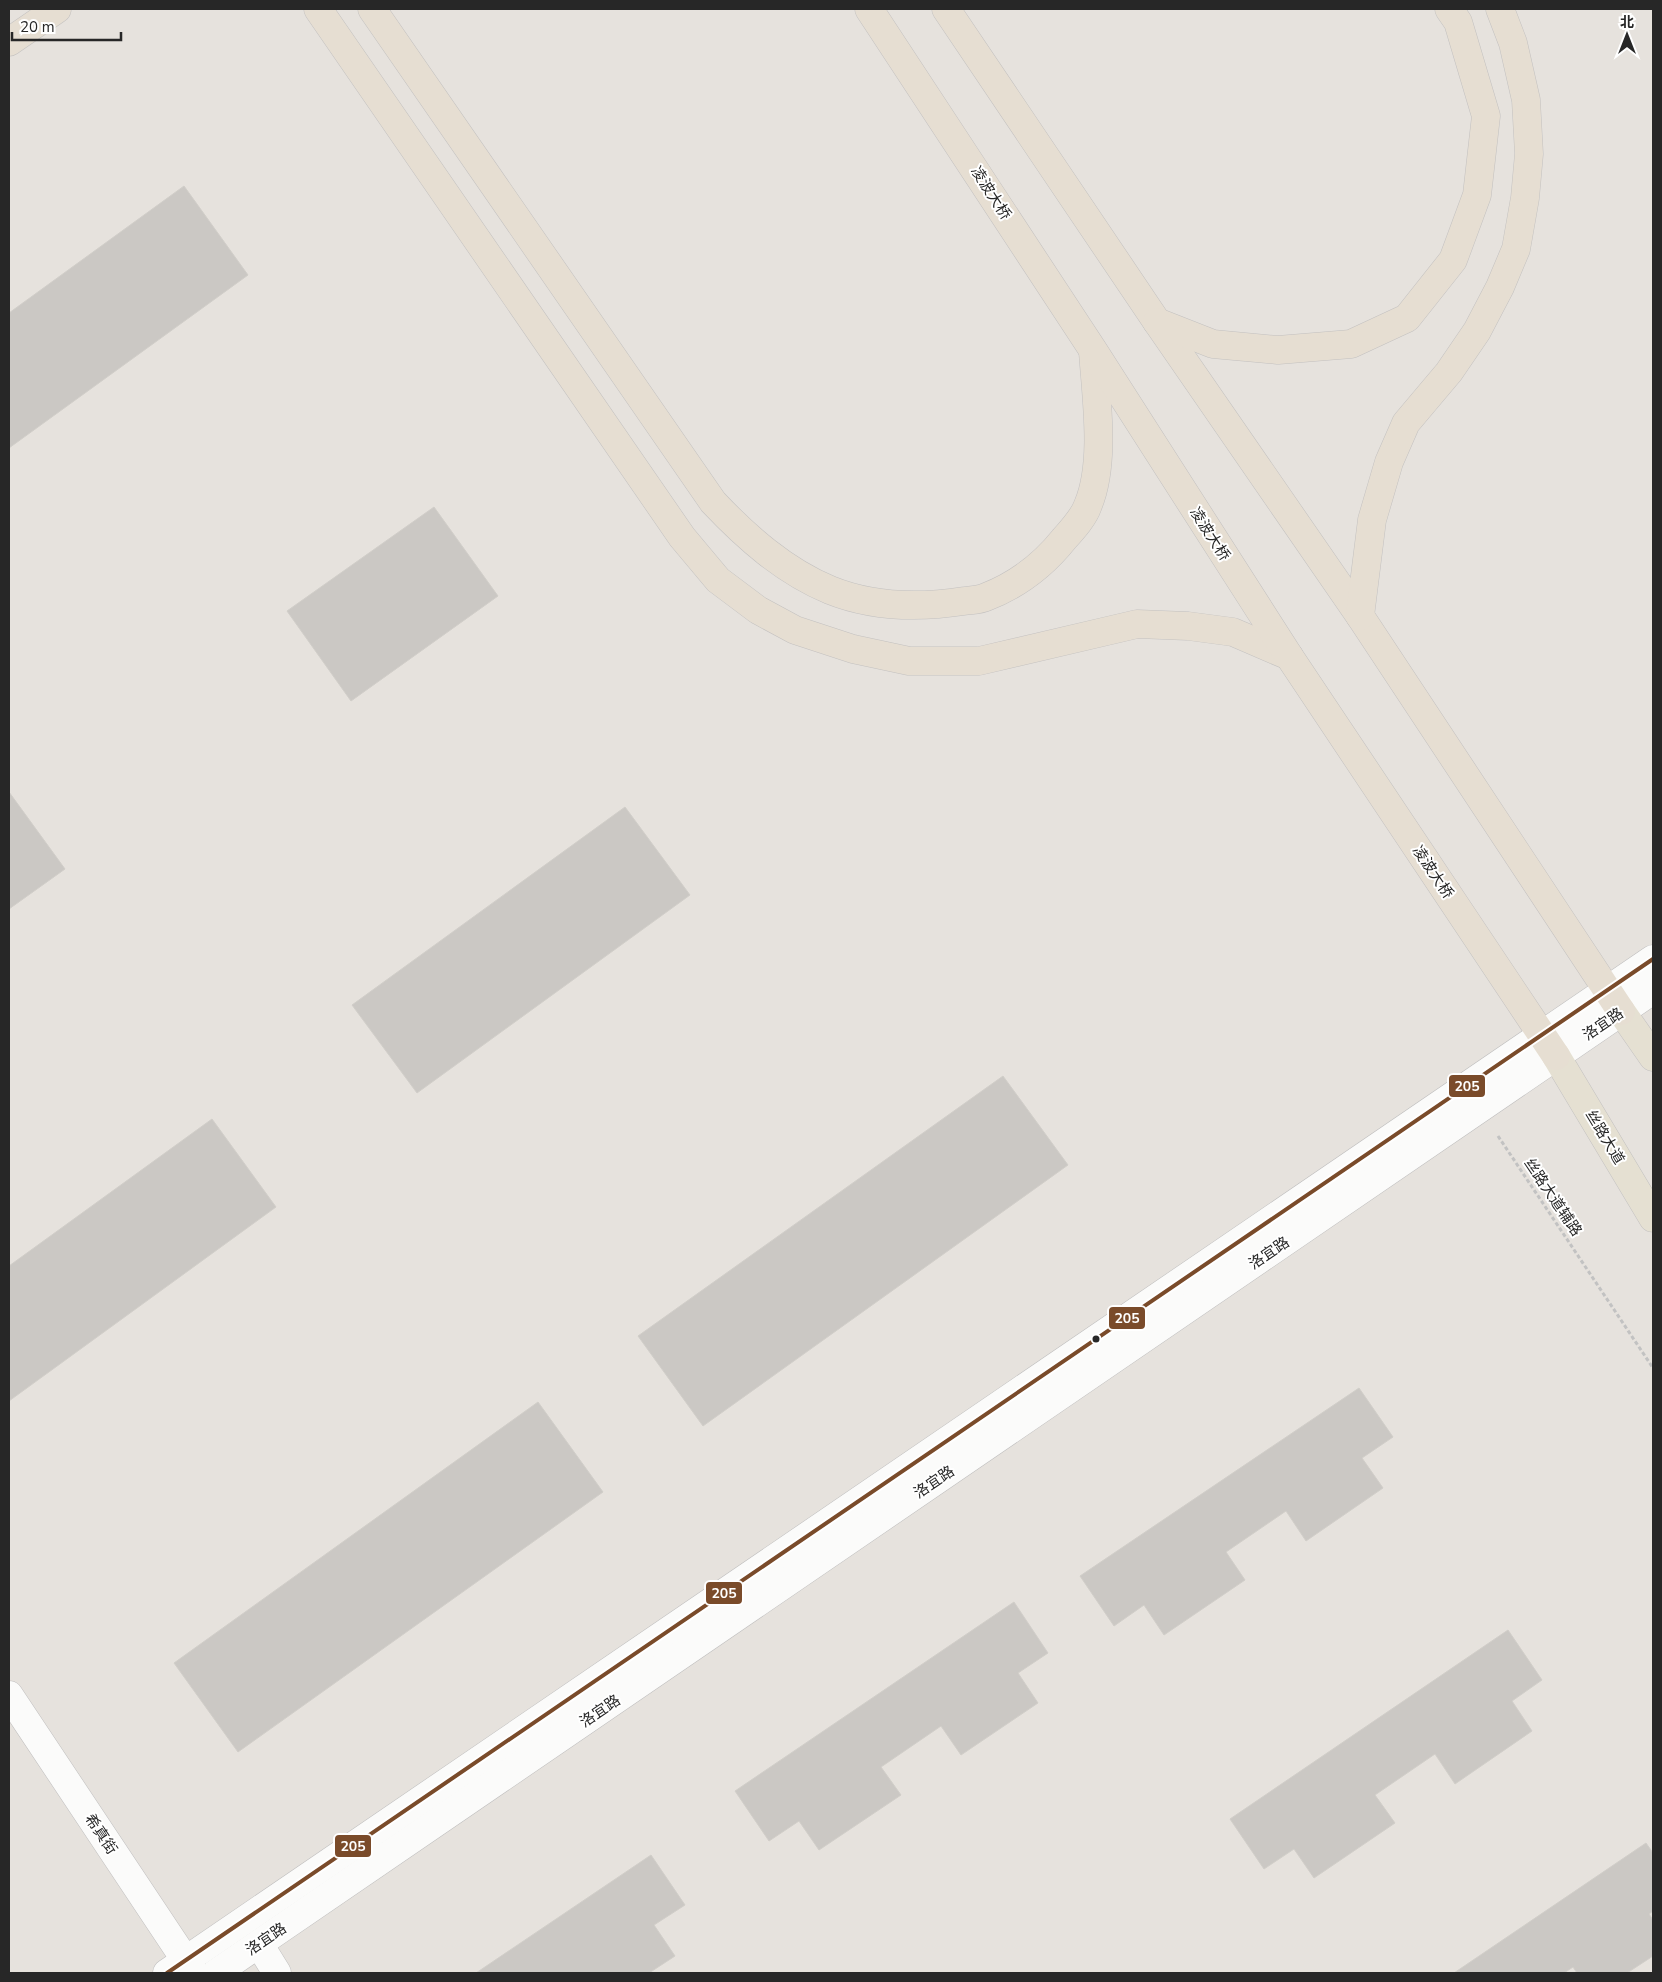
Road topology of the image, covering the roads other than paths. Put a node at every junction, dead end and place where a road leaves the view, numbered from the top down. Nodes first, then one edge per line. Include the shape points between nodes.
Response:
1 (57, 9) edge
2 (318, 9) edge
3 (372, 9) edge
4 (869, 9) edge
5 (946, 9) edge
6 (1449, 9) edge
7 (1500, 9) edge
8 (9, 42) edge
9 (1157, 322) junction
10 (1093, 350) junction
11 (1360, 616) junction
12 (1289, 656) junction
13 (1653, 959) edge
14 (1653, 990) edge
15 (1614, 1001) junction
16 (1549, 1045) junction
17 (1653, 1057) edge
18 (1653, 1218) edge
19 (9, 1695) edge
20 (259, 1944) junction
21 (182, 1969) edge
22 (216, 1973) edge
23 (277, 1973) edge

1 - 8 highway
2 - 12 highway via 682,537 718,580 758,610 796,630 853,649 909,661 979,661 1137,624 1233,632
3 - 10 highway via 713,502 743,534 783,564 830,590 882,604 938,605 985,598 1020,580 1049,558 1088,506 1095,482 1099,436
4 - 10 highway, 凌波大桥
5 - 9 highway
6 - 9 highway via 1458,22 1486,116 1477,195 1453,260 1407,318 1351,344 1278,350 1213,344
7 - 11 highway via 1513,43 1526,100 1529,154 1516,249 1477,331 1449,372 1406,424 1389,462 1372,520
9 - 11 highway
10 - 12 highway, 凌波大桥
11 - 15 highway
12 - 16 highway, 凌波大桥
13 - 15 street, 洛宜路
14 - 15 street, 洛宜路
15 - 16 street, 洛宜路
15 - 17 main road
16 - 18 main road, 丝路大道
16 - 20 street, 洛宜路
16 - 21 street, 洛宜路
19 - 21 street, 希真街
20 - 22 street, 洛宜路
20 - 23 street

